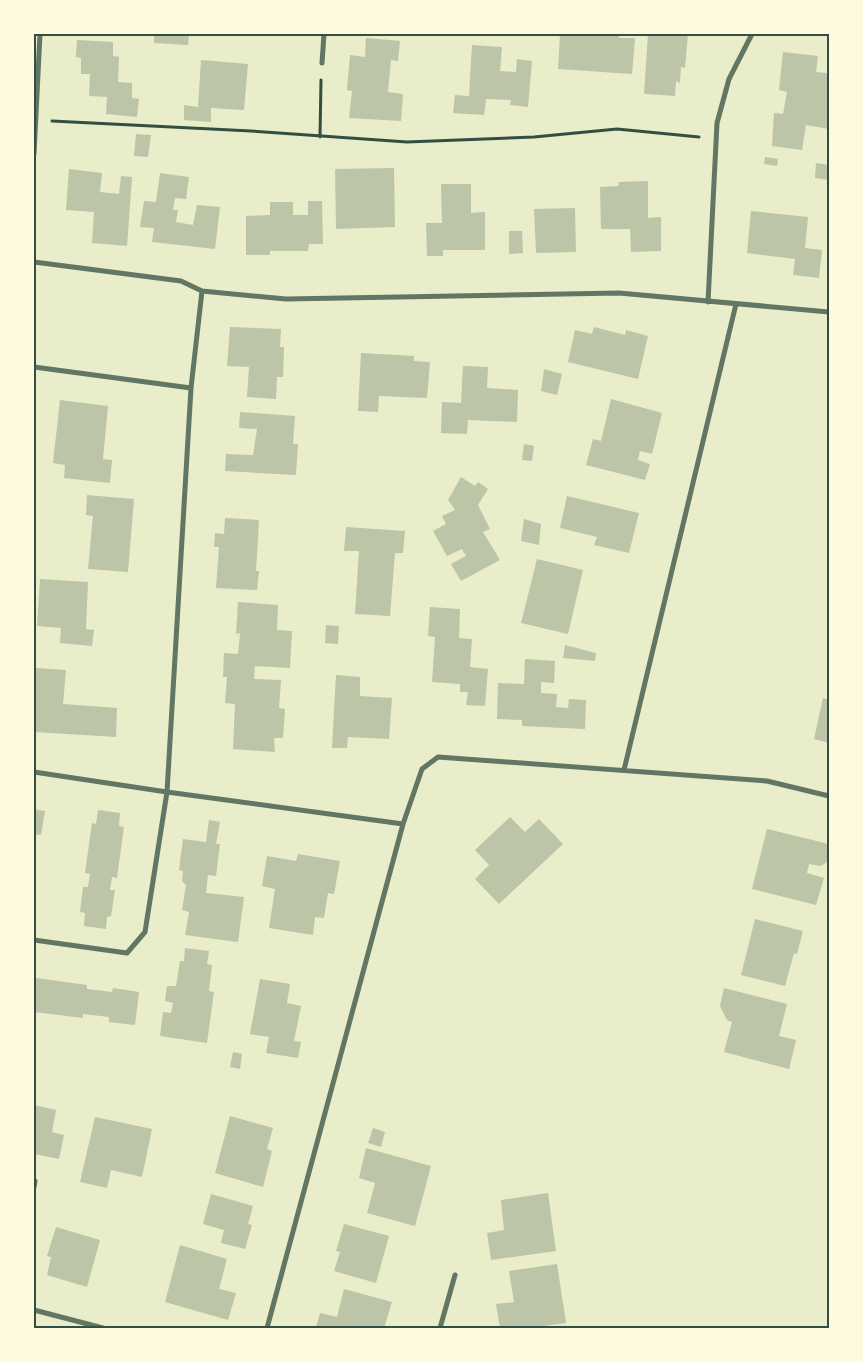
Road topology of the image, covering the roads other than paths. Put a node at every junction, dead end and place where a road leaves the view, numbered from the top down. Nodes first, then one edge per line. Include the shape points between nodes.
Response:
1 (40, 34) edge
2 (324, 34) edge
3 (752, 34) edge
4 (322, 63) road end
5 (34, 154) edge
6 (34, 262) edge
7 (202, 291) junction
8 (708, 302) junction
9 (736, 304) junction
10 (829, 312) edge
11 (34, 367) edge
12 (191, 388) junction
13 (624, 770) junction
14 (34, 772) edge
15 (167, 792) junction
16 (829, 796) edge
17 (403, 824) junction
18 (34, 940) edge
19 (454, 1275) dead end
20 (34, 1310) edge
21 (103, 1328) edge
22 (267, 1328) edge
23 (440, 1328) edge

1 - 5 street
2 - 4 street
3 - 8 street via 729,79 716,122
6 - 7 street via 181,281
7 - 8 street via 286,300 619,293
7 - 12 street
8 - 9 street
9 - 10 street
9 - 13 street
11 - 12 street
12 - 15 street
13 - 16 street via 767,781
13 - 17 street via 438,757 422,769
14 - 15 street
15 - 17 street
15 - 18 street via 145,932 127,953
17 - 22 street
19 - 23 street
20 - 21 street

